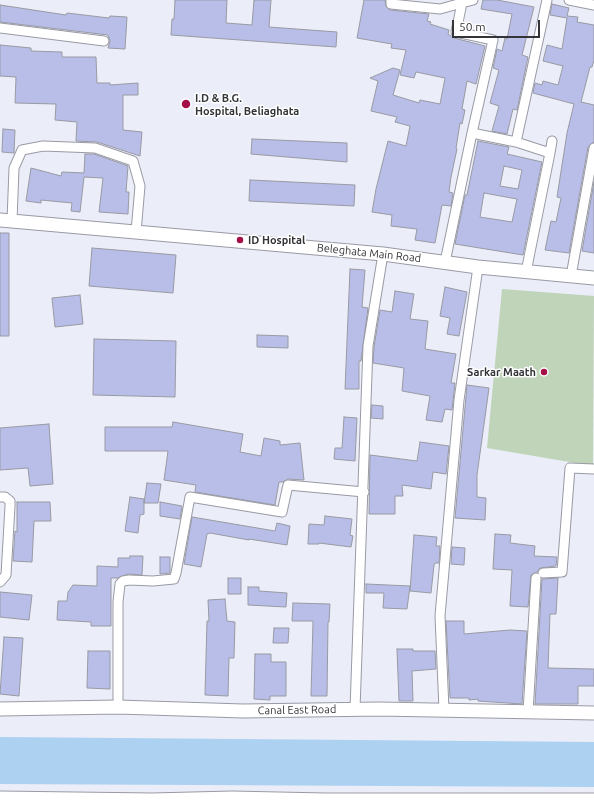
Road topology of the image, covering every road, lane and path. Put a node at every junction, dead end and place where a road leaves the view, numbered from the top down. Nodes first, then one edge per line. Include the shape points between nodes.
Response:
1 (392, 0) edge
2 (473, 0) edge
3 (547, 0) edge
4 (569, 0) edge
5 (462, 3) junction
6 (594, 5) edge
7 (0, 28) edge
8 (104, 41) dead end
9 (472, 133) junction
10 (552, 141) dead end
11 (516, 142) junction
12 (594, 148) edge
13 (550, 153) junction
14 (6, 220) edge
15 (136, 232) junction
16 (383, 254) junction
17 (445, 262) junction
18 (478, 267) junction
19 (526, 272) junction
20 (571, 276) junction
21 (594, 278) edge
22 (594, 470) edge
23 (364, 492) junction
24 (0, 497) edge
25 (0, 582) edge
26 (118, 707) junction
27 (0, 709) edge
28 (355, 709) junction
29 (444, 710) junction
30 (528, 712) junction
31 (594, 713) edge
32 (0, 798) edge
33 (594, 800) edge
34 (497, 801) edge

1 - 5 street via 391,4 440,9
2 - 5 street
3 - 11 street
4 - 6 street
5 - 9 street via 456,32 493,40
7 - 8 street
9 - 11 street
9 - 17 street
10 - 13 street
11 - 13 street
12 - 20 street
13 - 19 street
14 - 15 main road, Beleghata Main Road
14 - 15 street via 14,168 22,150 43,146 95,148 133,162 140,186
15 - 16 main road, Beleghata Main Road
16 - 17 main road, Beleghata Main Road
16 - 23 street via 368,346
17 - 18 main road, Beleghata Main Road
18 - 19 main road, Beleghata Main Road
18 - 29 street via 459,400 440,616
19 - 20 main road, Beleghata Main Road
20 - 21 main road, Beleghata Main Road
22 - 30 street via 570,468 562,572 540,575
23 - 26 street via 288,485 282,512 190,497 174,579 153,582 129,580 120,584
23 - 28 street
24 - 25 street via 6,497 10,501 10,506 6,576
26 - 27 main road, Canal East Road
26 - 28 main road, Canal East Road via 243,711
28 - 29 main road, Canal East Road
29 - 30 main road, Canal East Road
30 - 31 main road, Canal East Road
32 - 34 main road
33 - 34 main road

